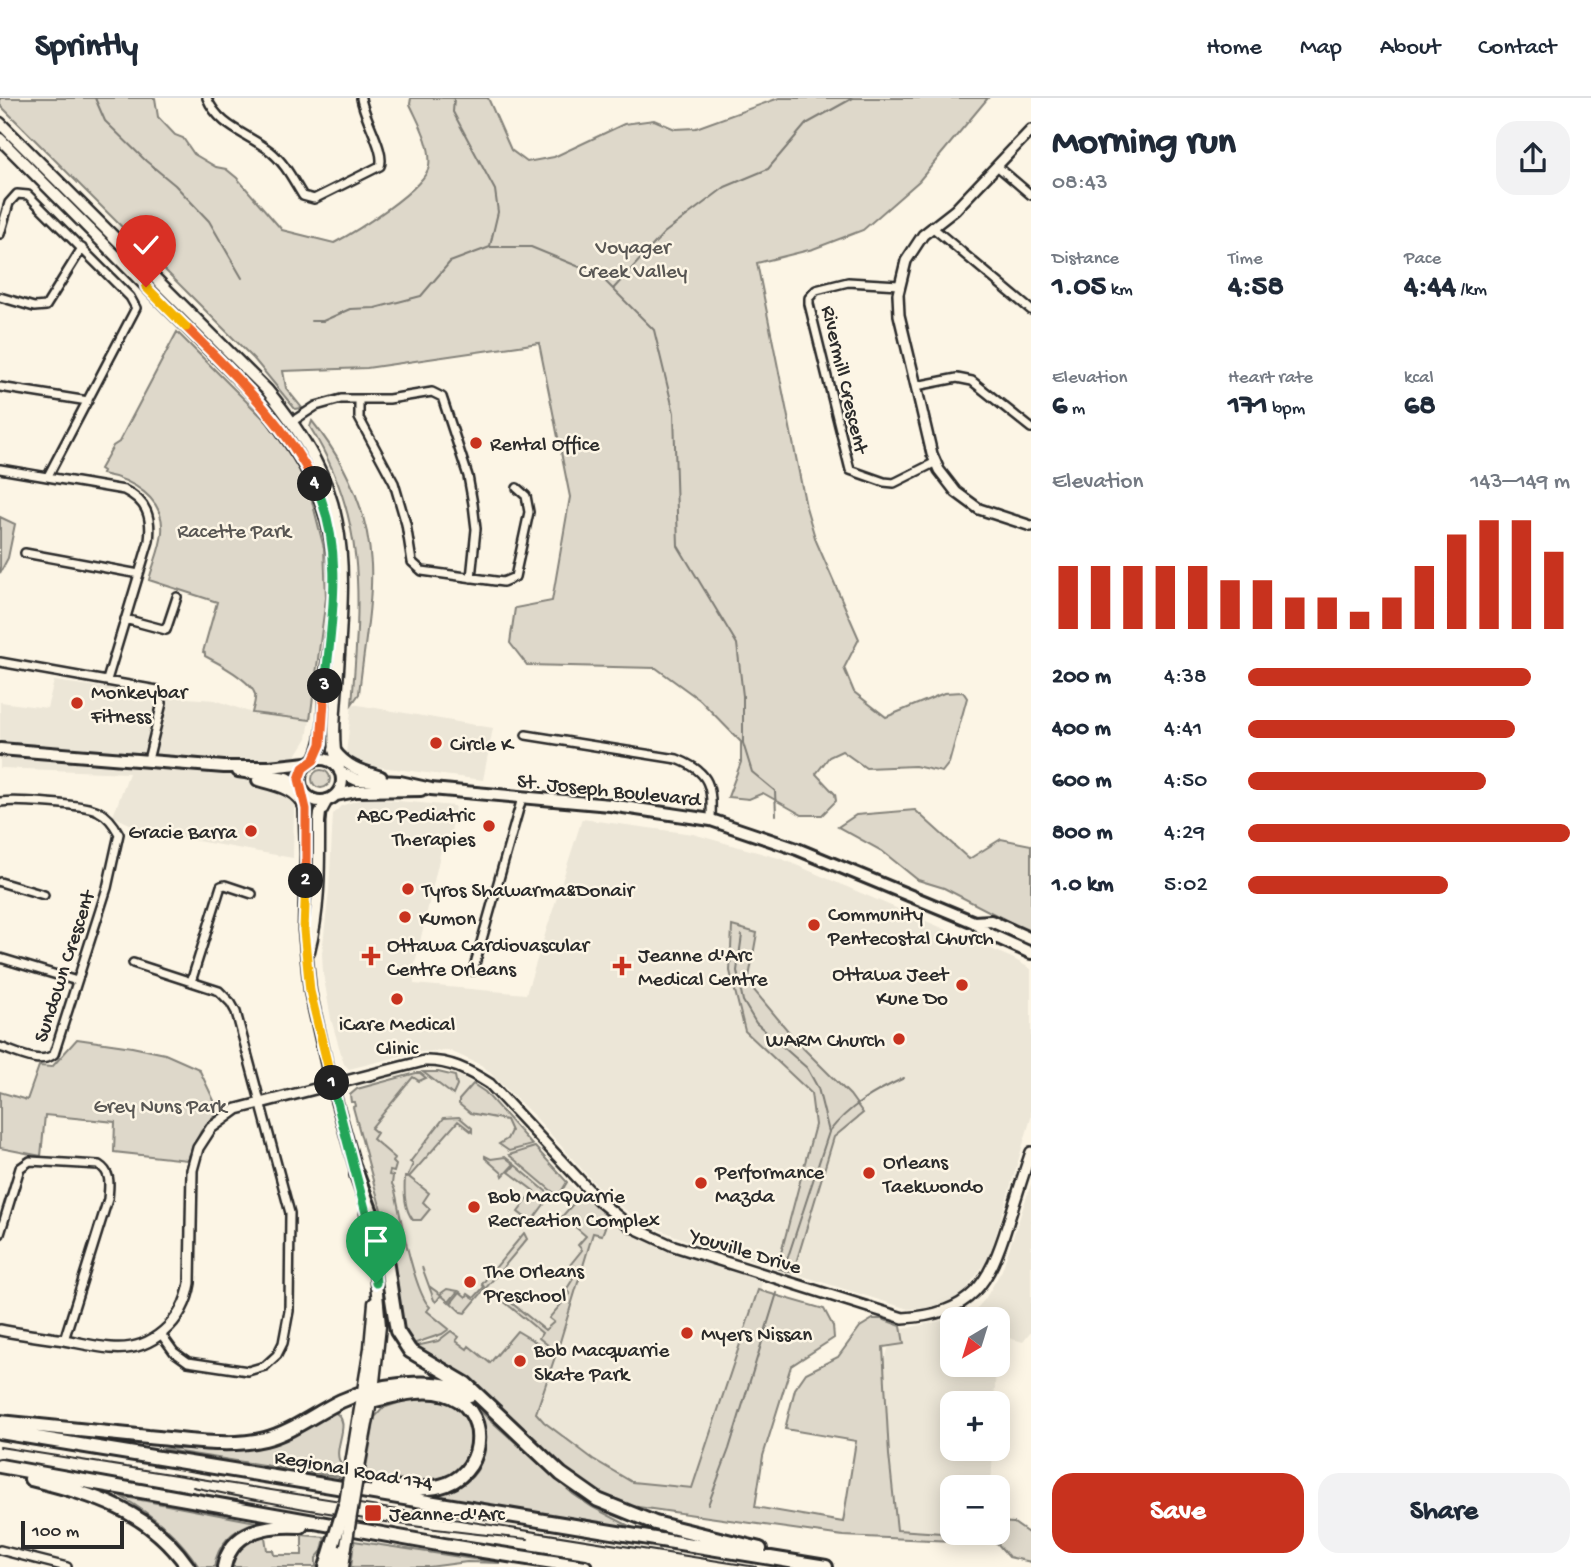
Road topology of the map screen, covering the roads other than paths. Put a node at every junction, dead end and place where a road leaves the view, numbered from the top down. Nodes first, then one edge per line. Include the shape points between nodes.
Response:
1 (207, 98) edge
2 (361, 98) edge
3 (0, 122) edge
4 (1031, 130) edge
5 (0, 139) edge
6 (997, 166) junction
7 (1031, 195) edge
8 (932, 226) junction
9 (0, 234) edge
10 (82, 248) junction
11 (899, 285) junction
12 (0, 297) edge
13 (1031, 310) edge
14 (916, 386) junction
15 (0, 387) edge
16 (359, 399) junction
17 (88, 401) junction
18 (293, 421) junction
19 (1031, 428) edge
20 (283, 429) junction
21 (936, 462) junction
22 (0, 469) edge
23 (48, 476) junction
24 (517, 488) dead end
25 (1031, 526) edge
26 (25, 553) dead end
27 (139, 574) junction
28 (471, 578) junction
29 (177, 597) dead end
30 (125, 620) junction
31 (0, 662) edge
32 (107, 680) junction
33 (526, 735) dead end
34 (0, 749) edge
35 (334, 750) junction
36 (148, 761) junction
37 (311, 762) junction
38 (224, 767) junction
39 (339, 769) junction
40 (242, 772) junction
41 (400, 782) junction
42 (302, 789) junction
43 (431, 789) junction
44 (331, 798) junction
45 (523, 798) junction
46 (0, 802) edge
47 (306, 809) junction
48 (710, 820) junction
49 (0, 882) edge
50 (252, 894) dead end
51 (44, 895) dead end
52 (974, 922) junction
53 (1031, 939) edge
54 (1012, 945) junction
55 (1031, 953) edge
56 (0, 958) edge
57 (1031, 959) edge
58 (306, 960) junction
59 (133, 963) dead end
60 (473, 971) dead end
61 (77, 981) junction
62 (191, 982) junction
63 (0, 1047) edge
64 (332, 1084) junction
65 (260, 1102) junction
66 (1031, 1152) edge
67 (357, 1175) junction
68 (0, 1234) edge
69 (0, 1330) edge
70 (161, 1334) junction
71 (64, 1340) junction
72 (369, 1395) junction
73 (497, 1412) junction
74 (0, 1422) edge
75 (0, 1432) edge
76 (0, 1466) edge
77 (229, 1468) junction
78 (0, 1472) edge
79 (349, 1506) joint
80 (339, 1545) junction
81 (444, 1545) junction
82 (0, 1550) edge
83 (64, 1567) edge
84 (188, 1567) edge
85 (223, 1567) edge
86 (326, 1567) edge
87 (335, 1567) edge
88 (343, 1567) edge
89 (585, 1567) edge
90 (826, 1567) edge
91 (835, 1567) edge

1 - 2 street via 221,120 270,151 303,196 314,199 380,166 382,153 365,119
3 - 18 main road
4 - 6 street
5 - 20 main road
6 - 7 street
6 - 8 street
8 - 11 street via 913,248
8 - 13 street
9 - 10 street via 9,203 24,194
10 - 12 street via 46,306
10 - 17 street via 136,308
11 - 14 street via 900,315
11 - 21 street, Rivermill Crescent via 848,282 812,292 809,304 850,470 894,483
14 - 19 street via 957,378 972,381
14 - 21 street
15 - 17 street
16 - 18 street via 316,406
16 - 28 street via 359,418 397,492 412,562 428,573
16 - 28 street via 389,400 432,392 445,401 473,504 476,529
17 - 23 street
18 - 20 main road
18 - 35 main road via 326,481 342,538
20 - 37 main road via 317,489 331,544 335,602 322,737
21 - 25 street via 950,486 968,502
22 - 23 street
23 - 27 street via 124,490 141,502 151,527
24 - 28 street via 526,496 530,512 517,573 507,582
26 - 27 street
27 - 30 street
29 - 30 street via 166,630
30 - 32 street
31 - 32 street
32 - 36 street via 161,693
33 - 48 street via 693,765 705,776 711,792
34 - 36 main road
35 - 39 main road
35 - 41 main road via 354,769
36 - 38 main road
37 - 38 main road
37 - 39 main road via 326,759
37 - 42 main road via 300,773
38 - 40 main road
39 - 41 main road, St. Joseph Boulevard via 357,780
39 - 44 main road via 341,784
40 - 42 main road via 287,778
40 - 47 main road via 293,792
41 - 43 main road, St. Joseph Boulevard
42 - 44 main road via 314,800
42 - 47 main road
43 - 44 main road, St. Joseph Boulevard via 356,791
43 - 45 main road, St. Joseph Boulevard
44 - 58 main road via 320,813 317,907
45 - 48 main road, St. Joseph Boulevard
45 - 60 street
46 - 61 street, Sundown Crescent via 90,808 113,822 119,834
47 - 58 main road
48 - 52 main road, St. Joseph Boulevard via 797,849
49 - 51 street
50 - 62 street via 221,886
52 - 53 main road, St. Joseph Boulevard via 990,921
52 - 54 main road, St. Joseph Boulevard
54 - 55 main road, St. Joseph Boulevard
54 - 57 main road
56 - 61 street
58 - 64 main road via 312,1007
59 - 62 street
61 - 63 street, Sundown Crescent via 51,1057 38,1059
62 - 65 street via 219,991 231,1003
64 - 65 street, Youville Drive
64 - 66 street, Youville Drive via 424,1061 446,1061 489,1084 600,1202 630,1226 671,1245 903,1318 935,1314 976,1291 994,1266
64 - 67 main road
65 - 70 street, Youville Drive via 222,1118 198,1148 192,1170 188,1291 180,1313
65 - 70 street via 290,1213 289,1311 281,1349 265,1366 248,1371 188,1362
67 - 72 main road via 373,1249 376,1292
67 - 73 highway via 384,1247 402,1343 466,1384
68 - 71 street via 24,1164 99,1165 105,1169 108,1199
69 - 71 street
70 - 71 street via 127,1348
72 - 73 highway via 407,1385 439,1384 464,1391
72 - 74 highway via 341,1401 278,1435 250,1442
72 - 77 highway via 422,1391 457,1399 472,1414 479,1432 478,1450 468,1468 449,1483 425,1488
72 - 79 main road, bridge
73 - 91 highway via 561,1474 614,1508 655,1523
75 - 77 highway, Regional Road 174
76 - 81 highway
77 - 90 highway, Regional Road 174
78 - 84 highway via 126,1510 161,1535
79 - 80 highway, bridge
80 - 86 highway
80 - 87 main road
80 - 88 main road
81 - 85 highway via 273,1526 238,1540
81 - 89 highway
82 - 83 street

